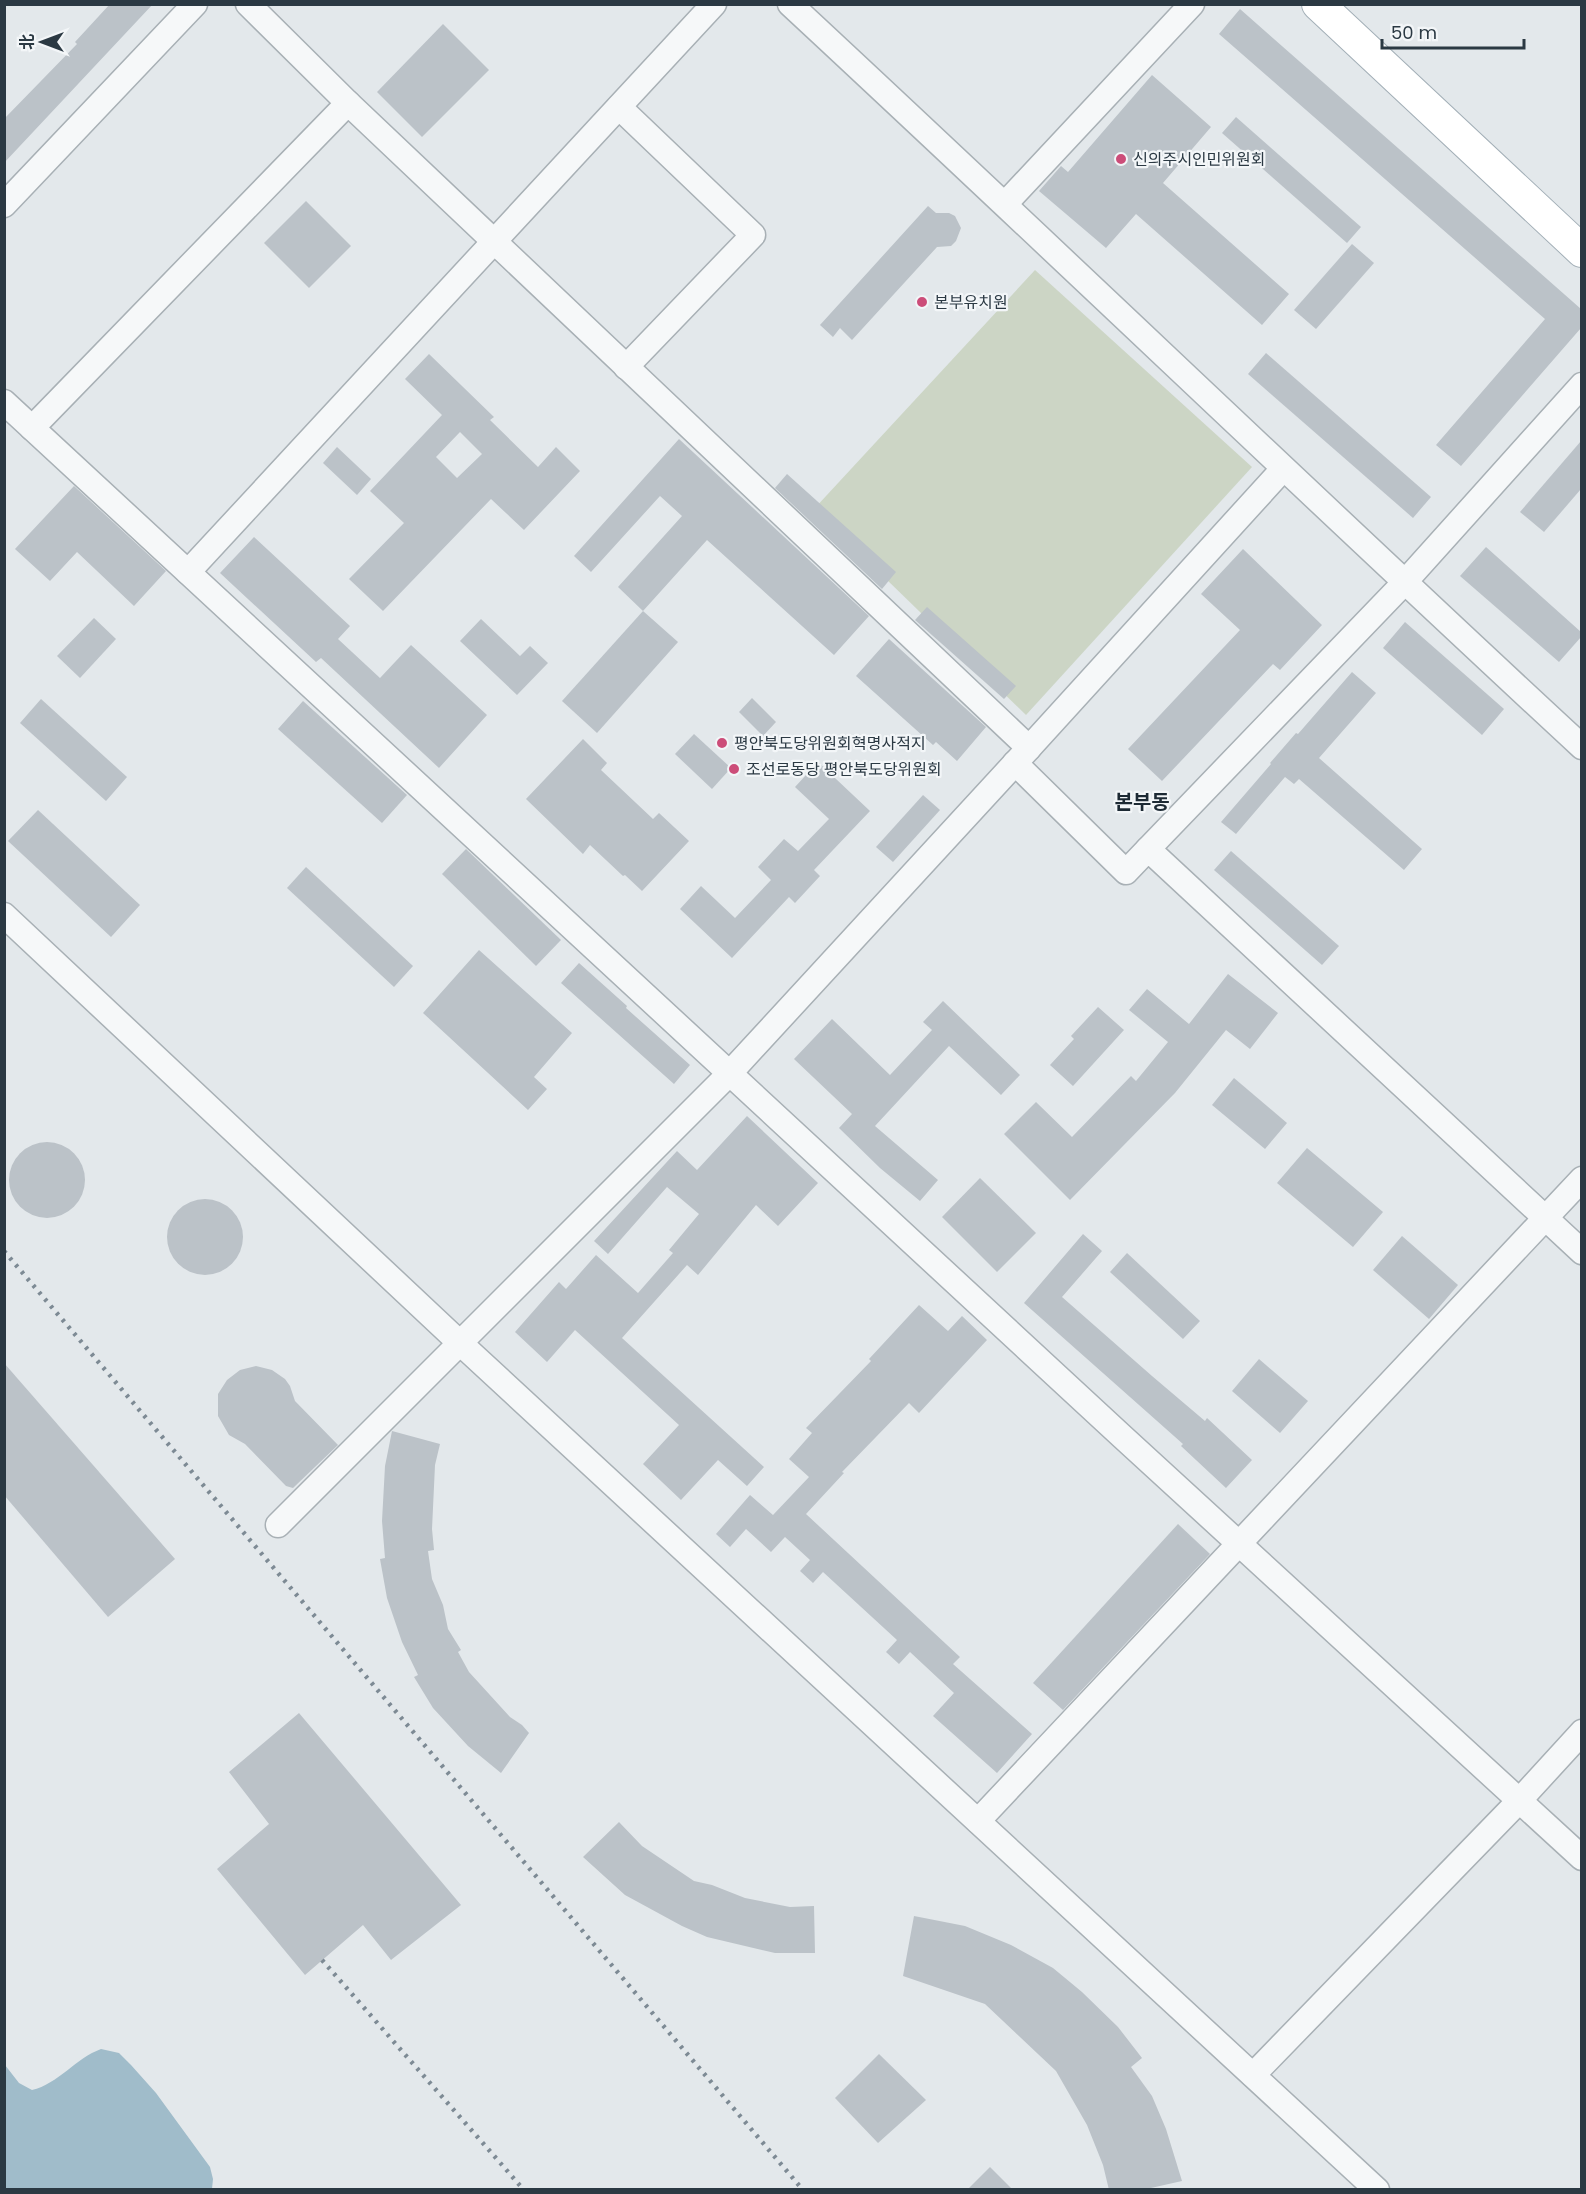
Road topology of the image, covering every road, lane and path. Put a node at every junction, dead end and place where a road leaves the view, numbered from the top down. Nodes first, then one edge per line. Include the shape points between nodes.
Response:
1 (195, 4) edge
2 (248, 4) edge
3 (714, 4) edge
4 (790, 4) edge
5 (1192, 4) edge
6 (1318, 4) edge
7 (348, 103) junction
8 (620, 107) junction
9 (1005, 204) junction
10 (4, 205) edge
11 (494, 242) junction
12 (1581, 251) edge
13 (626, 367) junction
14 (1581, 385) edge
15 (4, 402) edge
16 (33, 428) junction
17 (1283, 469) junction
18 (188, 572) junction
19 (1404, 583) junction
20 (1581, 747) edge
21 (1022, 755) junction
22 (1148, 849) junction
23 (4, 915) edge
24 (728, 1075) junction
25 (1581, 1179) edge
26 (1544, 1217) junction
27 (1581, 1252) edge
28 (460, 1343) junction
29 (278, 1525) dead end
30 (1239, 1543) junction
31 (1581, 1732) edge
32 (1519, 1801) junction
33 (978, 1821) junction
34 (1581, 1858) edge
35 (1253, 2075) junction
36 (1377, 2190) edge

1 - 10 street
2 - 7 street
3 - 8 street
4 - 9 street
5 - 9 street
6 - 12 main road
7 - 11 street
7 - 16 street
8 - 11 street
8 - 13 street via 753,235
9 - 17 street
11 - 13 street
11 - 18 street
13 - 21 street
14 - 19 street
15 - 16 street
16 - 18 street
17 - 19 street
17 - 21 street
18 - 24 street
19 - 20 street
19 - 22 street
21 - 22 street via 1126,872
21 - 24 street
22 - 26 street
23 - 28 street
24 - 28 street
24 - 30 street
25 - 26 street
26 - 27 street
26 - 30 street
28 - 29 street
28 - 33 street
30 - 32 street
30 - 33 street
31 - 32 street
32 - 34 street
32 - 35 street
33 - 35 street
35 - 36 street

